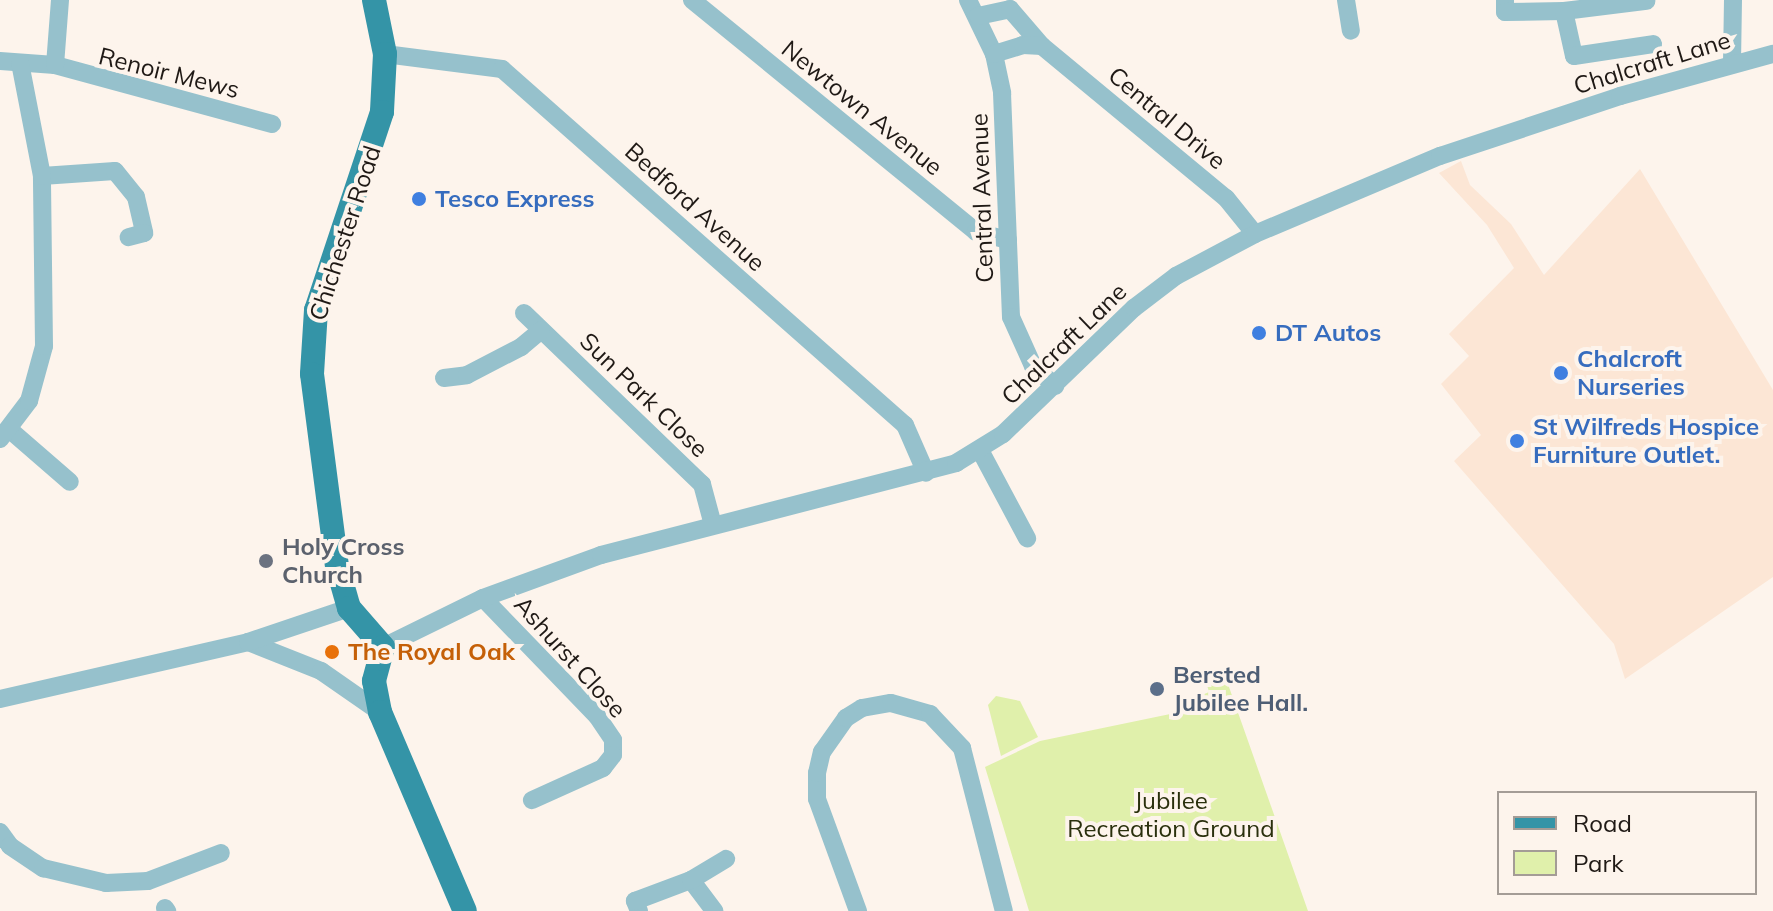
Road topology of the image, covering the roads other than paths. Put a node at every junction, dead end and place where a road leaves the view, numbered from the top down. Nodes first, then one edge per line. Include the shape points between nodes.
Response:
1 (60, 0) edge
2 (374, 0) edge
3 (692, 0) edge
4 (1346, 0) edge
5 (1733, 0) edge
6 (1646, 1) edge
7 (1011, 4) edge
8 (1505, 6) edge
9 (973, 8) edge
10 (1564, 11) junction
11 (1351, 31) dead end
12 (1021, 38) junction
13 (1653, 44) dead end
14 (385, 54) junction
15 (994, 54) junction
16 (1773, 54) edge
17 (0, 61) edge
18 (20, 63) junction
19 (1732, 63) junction
20 (55, 65) junction
21 (272, 124) dead end
22 (42, 176) junction
23 (1255, 234) junction
24 (129, 237) dead end
25 (1008, 240) junction
26 (524, 313) dead end
27 (541, 330) junction
28 (444, 378) dead end
29 (1055, 386) junction
30 (5, 435) edge
31 (981, 452) junction
32 (926, 473) junction
33 (70, 482) dead end
34 (712, 522) junction
35 (1027, 538) dead end
36 (483, 598) junction
37 (349, 608) junction
38 (248, 642) junction
39 (383, 647) junction
40 (0, 699) edge
41 (380, 712) junction
42 (532, 800) dead end
43 (0, 832) edge
44 (221, 853) dead end
45 (726, 859) dead end
46 (691, 880) junction
47 (465, 911) edge
48 (639, 911) edge
49 (714, 911) edge
50 (858, 911) edge
51 (1004, 911) edge

1 - 20 street
2 - 14 main road, Chichester Road
3 - 25 street, Newtown Avenue via 976,232
4 - 11 street
5 - 19 street
6 - 10 street
7 - 9 street
7 - 12 street
8 - 10 street
9 - 15 street, Central Avenue
10 - 13 street via 1574,56
12 - 15 street, Central Drive
12 - 23 street, Central Drive via 1042,46 1226,198
14 - 32 street, Bedford Avenue via 502,69 905,425
14 - 37 main road, Chichester Road via 378,135 316,310 311,342 337,566
15 - 25 street, Central Avenue via 1002,93
16 - 19 street, Chalcraft Lane
17 - 18 street, Renoir Mews
18 - 20 street, Renoir Mews
18 - 22 street
19 - 23 street, Chalcraft Lane via 1440,156
20 - 21 street, Renoir Mews
22 - 24 street via 115,171 136,197 144,233
22 - 30 street via 40,374
23 - 29 street, Chalcraft Lane via 1176,276 1134,308
25 - 29 street, Central Avenue via 1016,336 1033,366
26 - 27 street, Sun Park Close
27 - 28 street via 521,347 467,375
27 - 34 street, Sun Park Close via 702,484
29 - 31 street, Chalcraft Lane
30 - 33 street
31 - 32 street, Chalcraft Lane
31 - 35 street
32 - 34 street, Chalcraft Lane
34 - 36 street, Chalcraft Lane
36 - 39 street, Chalcraft Lane
36 - 42 street, Ashurst Close via 597,716 613,740 613,755 603,768
37 - 38 street
37 - 39 main road, Chichester Road
38 - 40 street
38 - 41 street via 321,671
39 - 41 main road via 374,681
41 - 47 main road
43 - 44 street via 10,846 43,868 106,883 148,881
45 - 46 street
46 - 48 street via 635,901
46 - 49 street
50 - 51 street via 817,799 817,773 822,752 846,718 862,708 891,703 930,714 962,748

